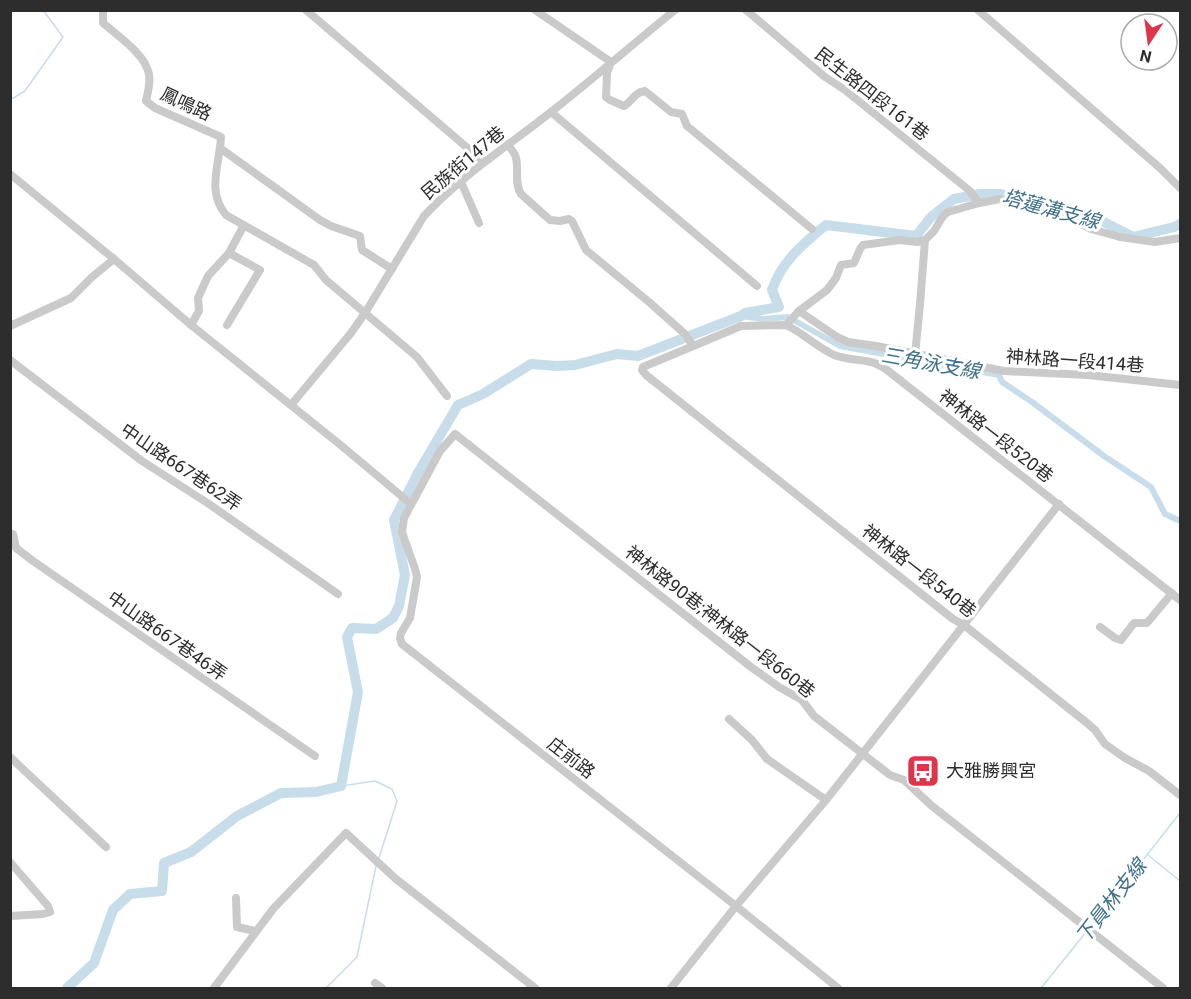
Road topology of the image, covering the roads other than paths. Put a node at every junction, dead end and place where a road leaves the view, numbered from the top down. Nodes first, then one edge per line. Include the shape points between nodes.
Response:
1 (103, 10) edge
2 (306, 10) edge
3 (535, 10) edge
4 (675, 10) edge
5 (746, 10) edge
6 (978, 10) edge
7 (611, 62) junction
8 (551, 112) junction
9 (508, 145) junction
10 (220, 148) junction
11 (484, 162) junction
12 (10, 174) edge
13 (461, 182) junction
14 (1180, 188) edge
15 (979, 203) junction
16 (479, 223) dead end
17 (244, 225) junction
18 (812, 229) dead end
19 (1180, 238) edge
20 (925, 240) junction
21 (230, 253) junction
22 (114, 259) junction
23 (392, 269) junction
24 (757, 286) dead end
25 (799, 311) junction
26 (365, 314) junction
27 (227, 325) dead end
28 (786, 325) junction
29 (10, 326) edge
30 (191, 326) junction
31 (693, 346) junction
32 (915, 355) junction
33 (10, 360) edge
34 (1180, 385) edge
35 (447, 396) dead end
36 (291, 405) junction
37 (411, 504) junction
38 (1059, 504) junction
39 (10, 533) edge
40 (1172, 593) junction
41 (338, 594) dead end
42 (1180, 600) edge
43 (964, 625) junction
44 (1100, 627) dead end
45 (729, 719) dead end
46 (862, 753) junction
47 (315, 756) dead end
48 (10, 757) edge
49 (1180, 795) edge
50 (826, 800) junction
51 (106, 847) dead end
52 (10, 862) edge
53 (236, 898) dead end
54 (736, 906) junction
55 (10, 916) edge
56 (255, 931) junction
57 (214, 988) edge
58 (535, 988) edge
59 (671, 988) edge
60 (838, 988) edge
61 (1163, 988) edge

1 - 10 street, 鳳鳴路 via 103,23 126,42 148,69 146,101 220,137
2 - 11 street
3 - 7 street
4 - 7 street, 民族街147巷
5 - 15 street, 民生路四段161巷 via 970,191
6 - 14 street
7 - 8 street, 民族街147巷
7 - 18 street via 606,97 624,106 638,92 645,91 671,112 682,114 687,126
8 - 9 street, 民族街147巷
8 - 24 street
9 - 11 street, 民族街147巷
9 - 31 street via 516,156 521,194 550,220 572,221 586,250 686,334
10 - 17 street, 鳳鳴路 via 214,184 217,201 226,214
10 - 23 street via 320,220 360,236 362,250
11 - 13 street, 民族街147巷
12 - 22 street
13 - 16 street
13 - 23 street, 民族街147巷 via 424,216
15 - 19 street via 1000,199 1120,237 1155,242
15 - 20 street via 948,212
17 - 21 street
17 - 26 street, 鳳鳴路 via 314,266
20 - 25 street via 863,245 854,262 841,265 827,290
20 - 32 street
21 - 27 street via 260,270
21 - 30 street via 203,285 199,311
22 - 29 street via 71,298
22 - 30 street
23 - 26 street, 民族街147巷
25 - 28 street
25 - 32 street, 神林路一段414巷 via 837,338
26 - 35 street, 鳳鳴路 via 417,357
26 - 36 street, 民族街147巷
28 - 31 street via 741,326
28 - 38 street, 神林路一段520巷 via 837,356 873,362 887,370
30 - 36 street
31 - 43 street, 神林路一段540巷 via 642,370
32 - 34 street, 神林路一段414巷 via 1004,372 1088,375
33 - 41 street, 中山路667巷62弄 via 142,461
36 - 37 street
37 - 46 street, 神林路90巷;神林路一段660巷 via 440,451 455,434 751,667 802,700 814,716
37 - 54 street, 庄前路 via 402,532 417,577 410,618 401,633 402,644
38 - 40 street, 神林路一段520巷
38 - 43 street
39 - 47 street, 中山路667巷46弄 via 16,548 33,561
40 - 42 street, 神林路一段520巷
40 - 44 street via 1147,622 1134,622 1121,640
43 - 46 street
43 - 49 street, 神林路一段540巷 via 1087,723 1105,744
45 - 50 street via 767,759
46 - 50 street
46 - 61 street, 神林路90巷;神林路一段660巷 via 890,775 904,780
48 - 51 street
50 - 54 street
52 - 55 street via 50,912
53 - 56 street via 237,927
54 - 59 street
54 - 60 street, 庄前路
56 - 57 street
56 - 58 street via 346,833 396,879

